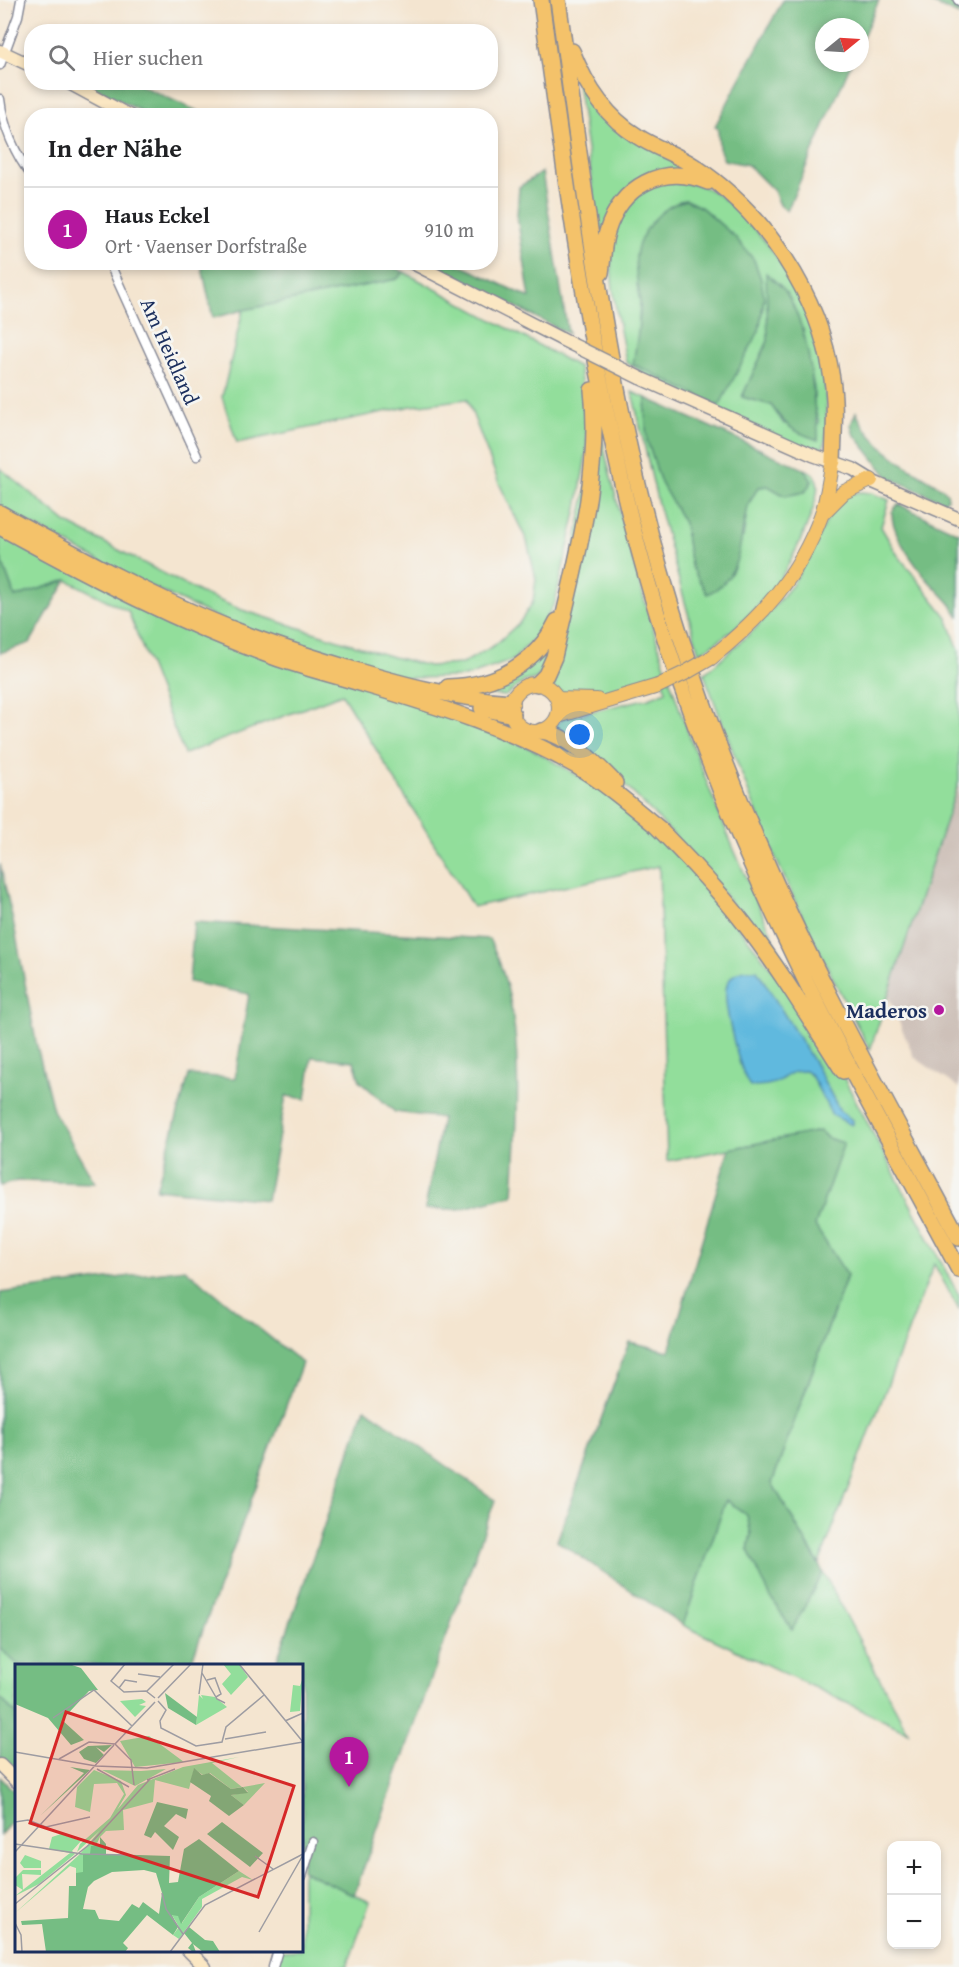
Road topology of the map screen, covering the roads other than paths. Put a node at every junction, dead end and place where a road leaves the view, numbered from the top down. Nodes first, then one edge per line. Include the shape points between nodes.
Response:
1 (21, 0) edge
2 (541, 0) edge
3 (558, 0) edge
4 (562, 26) junction
5 (1, 57) edge
6 (24, 64) edge
7 (82, 90) edge
8 (0, 99) edge
9 (115, 108) edge
10 (24, 166) edge
11 (725, 190) junction
12 (113, 270) edge
13 (427, 270) edge
14 (581, 280) junction
15 (598, 291) junction
16 (197, 456) dead end
17 (832, 465) junction
18 (871, 480) junction
19 (0, 513) edge
20 (822, 514) junction
21 (959, 519) edge
22 (0, 527) edge
23 (571, 581) junction
24 (360, 671) junction
25 (537, 684) junction
26 (368, 685) junction
27 (558, 699) junction
28 (612, 701) junction
29 (512, 708) junction
30 (558, 716) junction
31 (541, 731) junction
32 (661, 830) junction
33 (883, 1127) junction
34 (959, 1238) edge
35 (959, 1270) edge
36 (0, 1765) edge
37 (15, 1780) edge
38 (313, 1842) dead end
39 (303, 1870) edge
40 (190, 1952) edge
41 (277, 1952) edge
42 (205, 1967) edge
43 (273, 1967) edge

1 - 5 street
2 - 14 highway
3 - 4 highway
4 - 11 highway via 581,74 616,120
4 - 15 highway
5 - 6 street
7 - 9 street
8 - 10 street via 10,138
11 - 15 highway via 699,178 675,176 636,187 619,204 606,234
11 - 17 highway via 781,253 816,320 832,377
12 - 16 street, Am Heidland
13 - 17 street, bridge via 640,378
14 - 23 highway via 581,323 594,403 595,444
14 - 33 highway via 623,489 683,690 762,889
15 - 34 highway via 612,373 642,502 683,642 730,774 801,936
17 - 18 street via 854,469
17 - 20 main road
18 - 20 main road via 844,492
18 - 21 street
19 - 24 highway via 177,605 241,632
20 - 28 main road, bridge via 799,562 750,625 711,658 685,673
22 - 26 highway via 187,623 281,660
23 - 24 highway via 545,642 524,663 500,677 443,687
23 - 25 highway via 550,666
24 - 29 highway
25 - 27 main road via 549,688
25 - 29 main road via 523,687 515,695
26 - 29 highway
26 - 32 highway via 464,717 555,755 601,782
27 - 28 main road
27 - 30 main road
28 - 30 main road
29 - 31 main road via 517,723 525,729
30 - 31 main road
31 - 32 highway via 560,737 587,757
32 - 33 highway via 743,922
33 - 35 highway
36 - 37 street
38 - 39 street
40 - 42 street
41 - 43 street

